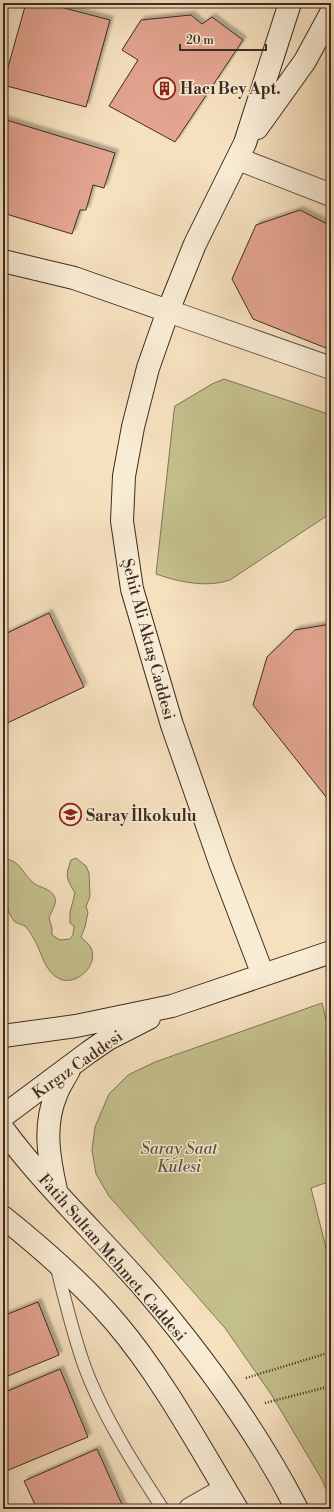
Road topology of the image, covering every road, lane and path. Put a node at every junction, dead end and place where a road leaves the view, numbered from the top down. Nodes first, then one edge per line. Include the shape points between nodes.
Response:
1 (290, 3) edge
2 (329, 20) edge
3 (242, 151) junction
4 (331, 195) edge
5 (3, 261) edge
6 (168, 311) junction
7 (331, 368) edge
8 (331, 952) edge
9 (263, 975) junction
10 (172, 1006) junction
11 (3, 1036) edge
12 (72, 1064) junction
13 (4, 1117) edge
14 (56, 1192) junction
15 (3, 1217) edge
16 (55, 1261) junction
17 (331, 1352) edge
18 (220, 1386) junction
19 (331, 1386) edge
20 (238, 1411) junction
21 (225, 1490) junction
22 (163, 1509) edge
23 (190, 1509) edge
24 (237, 1509) edge
25 (297, 1509) edge

1 - 3 street, Şehit Ali Aktaş Caddesi
2 - 3 street, Şehit Ali Aktaş Caddesi via 305,61
3 - 4 street
3 - 6 street, Şehit Ali Aktaş Caddesi via 195,244
5 - 6 street via 74,278
6 - 7 street
6 - 9 street, Şehit Ali Aktaş Caddesi via 148,368 133,426 124,476 122,522 126,559 136,603 172,725 221,866
8 - 9 street, Kırgız Caddesi
9 - 10 street, Kırgız Caddesi
10 - 11 street, Kırgız Caddesi via 76,1026
10 - 12 street, Kırgız Caddesi via 108,1039
12 - 13 street, Kırgız Caddesi
12 - 14 street via 56,1095 48,1134 49,1159
13 - 14 street, Fatih Sultan Mehmet. Caddesi
14 - 18 street, Fatih Sultan Mehmet. Caddesi via 146,1290
15 - 16 street
16 - 21 street via 92,1295 117,1324 153,1373
16 - 22 lane via 78,1348 97,1394
17 - 18 path
18 - 20 street, Fatih Sultan Mehmet. Caddesi
19 - 20 path
20 - 25 street, Fatih Sultan Mehmet. Caddesi via 283,1481
21 - 23 street
21 - 24 street

